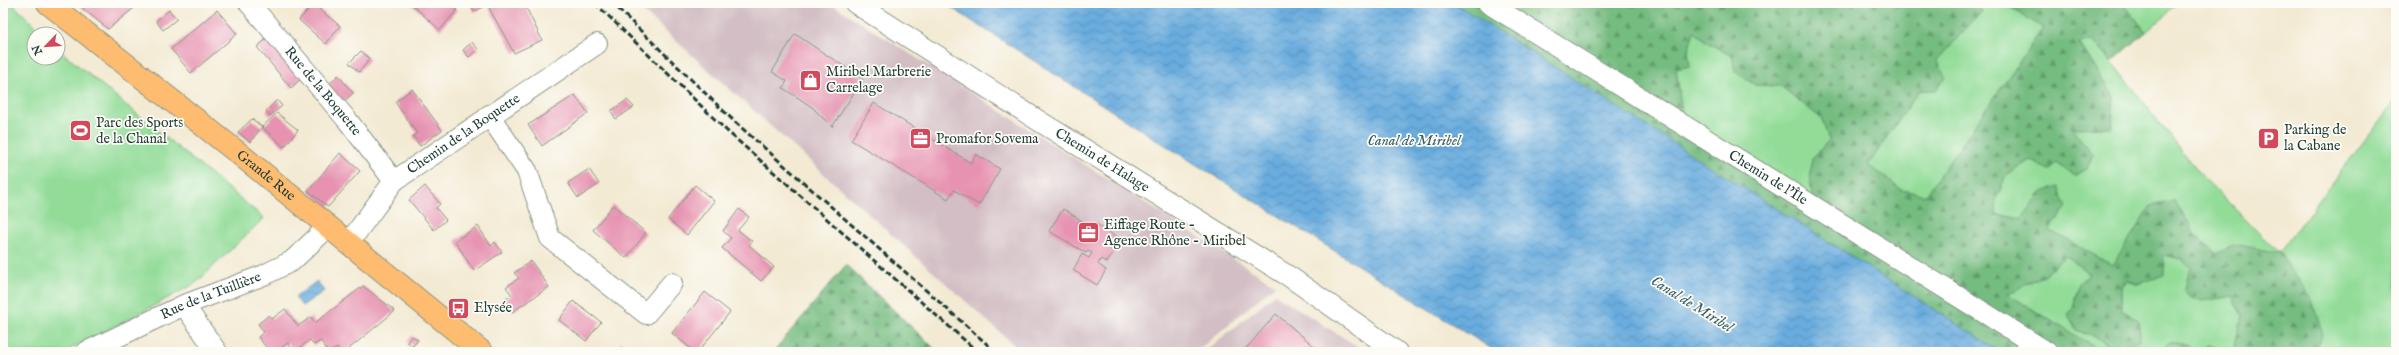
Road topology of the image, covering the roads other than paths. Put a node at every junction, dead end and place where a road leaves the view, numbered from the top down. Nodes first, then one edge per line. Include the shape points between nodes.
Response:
1 (48, 3) edge
2 (249, 3) edge
3 (855, 3) edge
4 (1488, 3) edge
5 (597, 44) dead end
6 (489, 115) junction
7 (394, 181) junction
8 (328, 227) junction
9 (348, 244) junction
10 (672, 284) dead end
11 (184, 305) junction
12 (86, 352) edge
13 (217, 352) edge
14 (482, 352) edge
15 (1397, 352) edge
16 (2048, 352) edge

1 - 8 main road, Grande Rue
2 - 7 street, Rue de la Boquette via 348,121
3 - 15 street, Chemin de Halage via 1038,121 1290,277
4 - 16 street, Chemin de l'Île
5 - 6 street, Chemin de la Boquette
6 - 7 street, Chemin de la Boquette
6 - 10 street via 527,171 550,238 646,314
7 - 9 street, Chemin de la Boquette
8 - 9 main road, Grande Rue
8 - 11 street, Rue de la Tuillière via 292,260 264,275
9 - 14 main road, Grande Rue
11 - 12 street, Rue de la Tuillière
11 - 13 street

